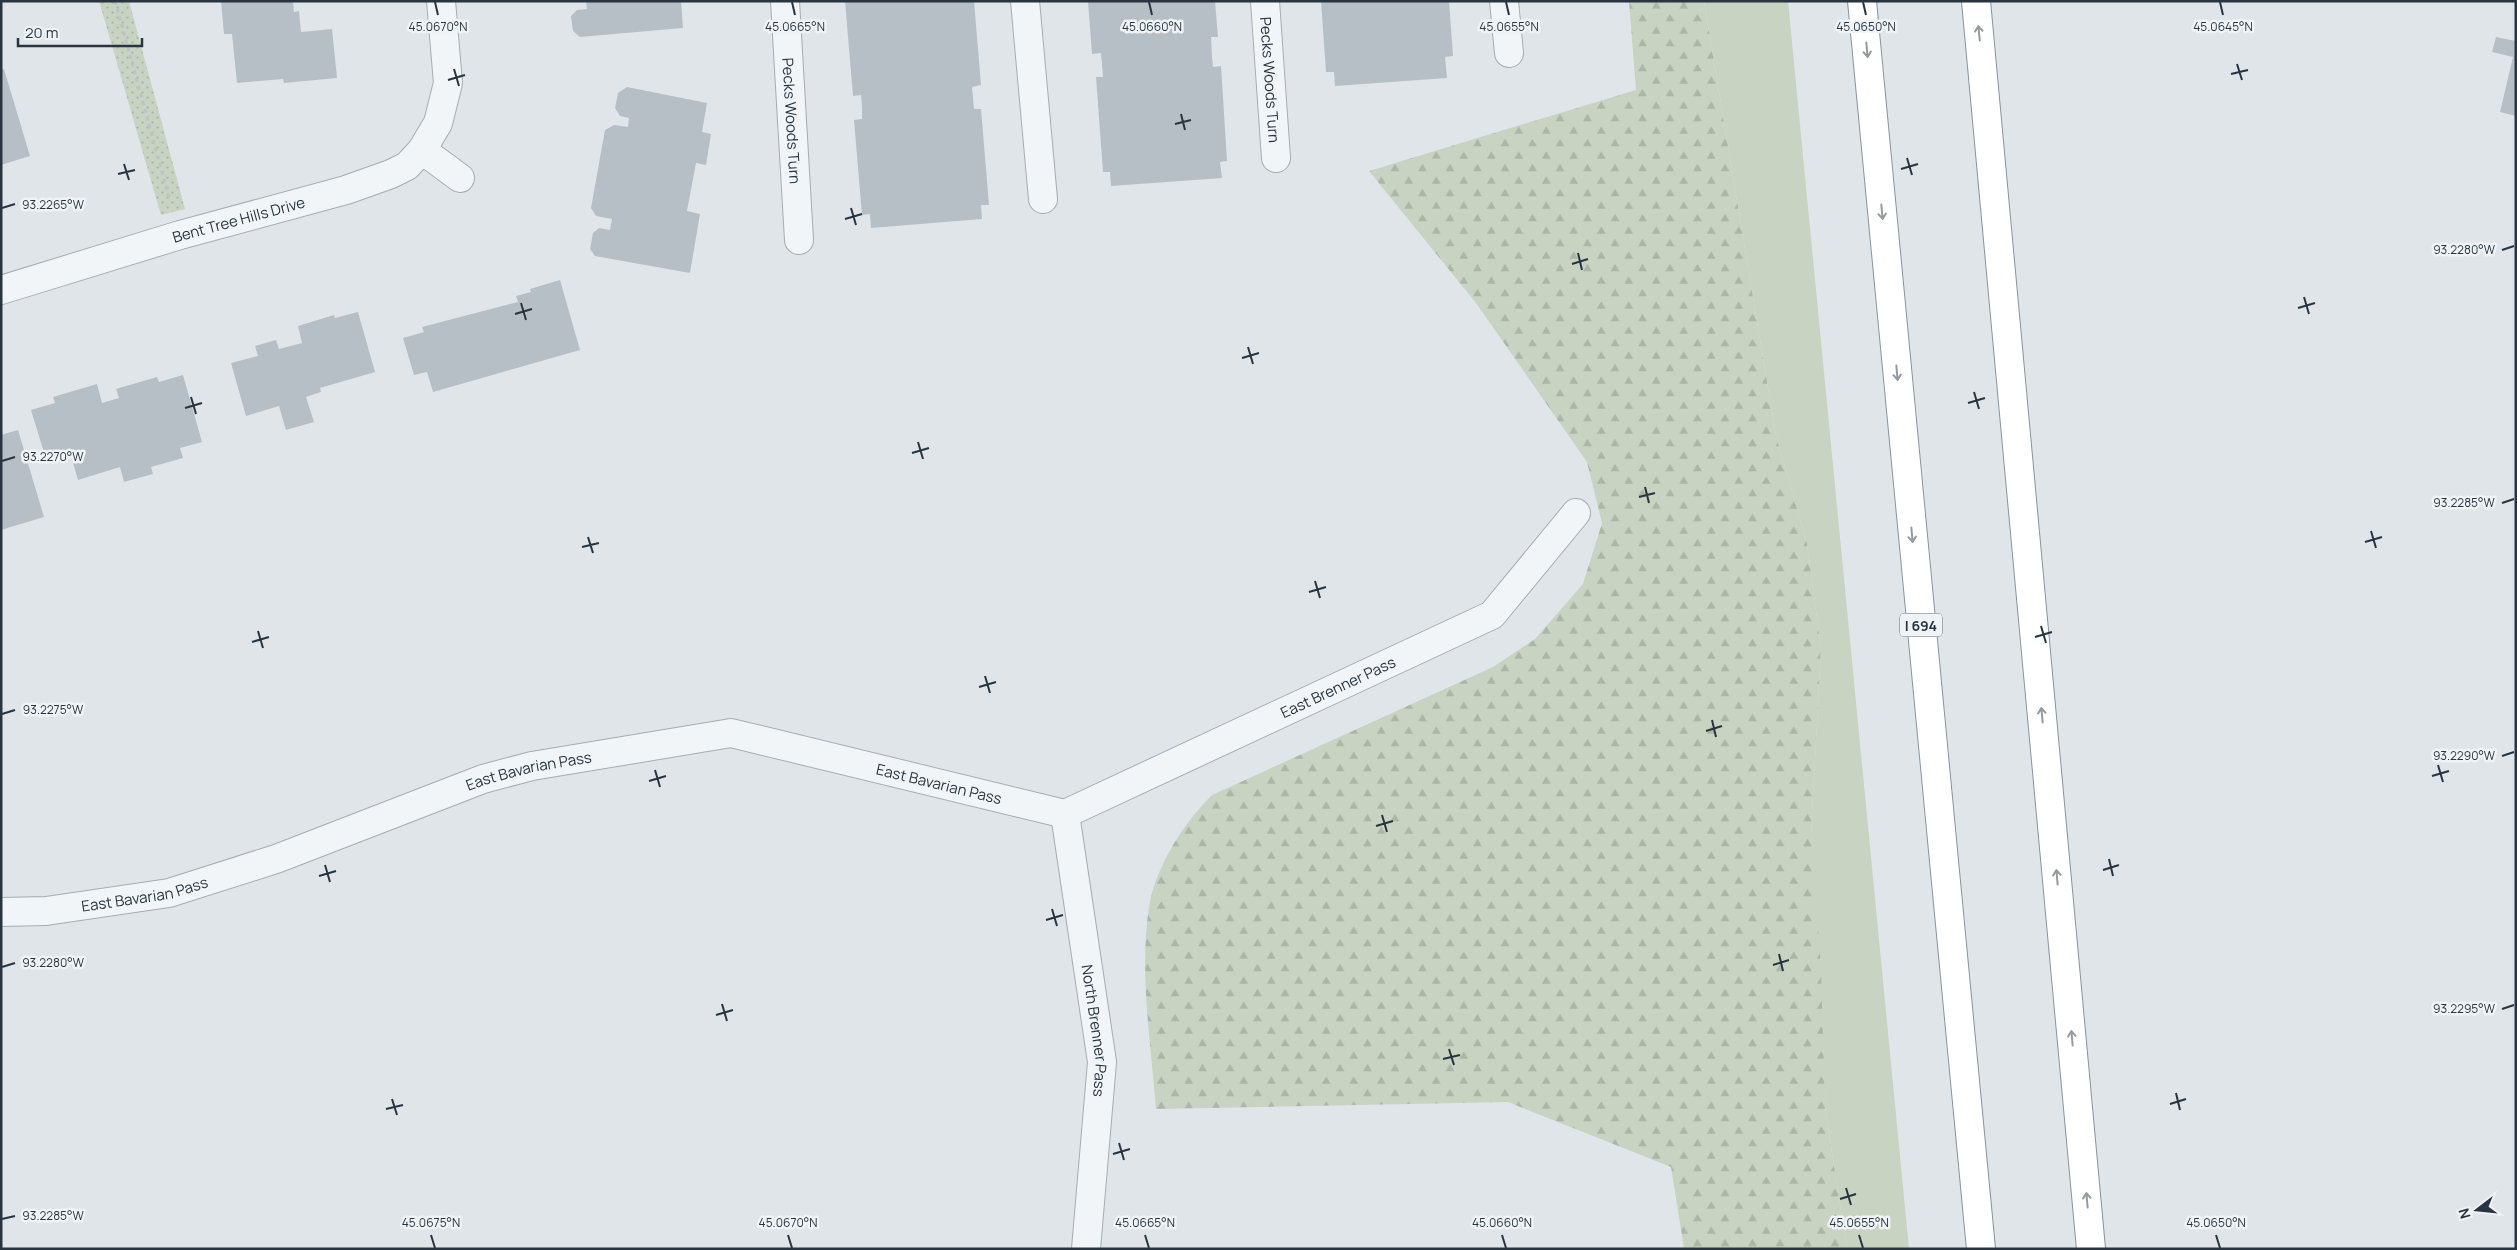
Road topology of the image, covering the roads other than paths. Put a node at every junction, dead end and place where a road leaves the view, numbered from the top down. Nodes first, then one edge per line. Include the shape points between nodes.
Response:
1 (441, 1) edge
2 (785, 1) edge
3 (1026, 1) edge
4 (1265, 1) edge
5 (1504, 1) edge
6 (1862, 1) edge
7 (1976, 1) edge
8 (1509, 53) dead end
9 (422, 150) junction
10 (1276, 158) dead end
11 (460, 178) dead end
12 (1043, 199) dead end
13 (799, 240) dead end
14 (1, 290) edge
15 (1576, 513) dead end
16 (1065, 814) junction
17 (1, 912) edge
18 (1086, 1249) edge
19 (1981, 1249) edge
20 (2091, 1249) edge

1 - 9 street, Bent Tree Hills Drive via 448,83 438,123
2 - 13 street, Pecks Woods Turn
3 - 12 street
4 - 10 street, Pecks Woods Turn
5 - 8 street
6 -> 19 highway, I 694
20 -> 7 highway
9 - 11 street
9 - 14 street, Bent Tree Hills Drive via 407,166 346,190 180,235
15 - 16 street, East Brenner Pass via 1492,615
16 - 17 street, East Bavarian Pass via 731,733 532,766 482,779 276,859 169,893 46,911
16 - 18 street, North Brenner Pass via 1102,1062

